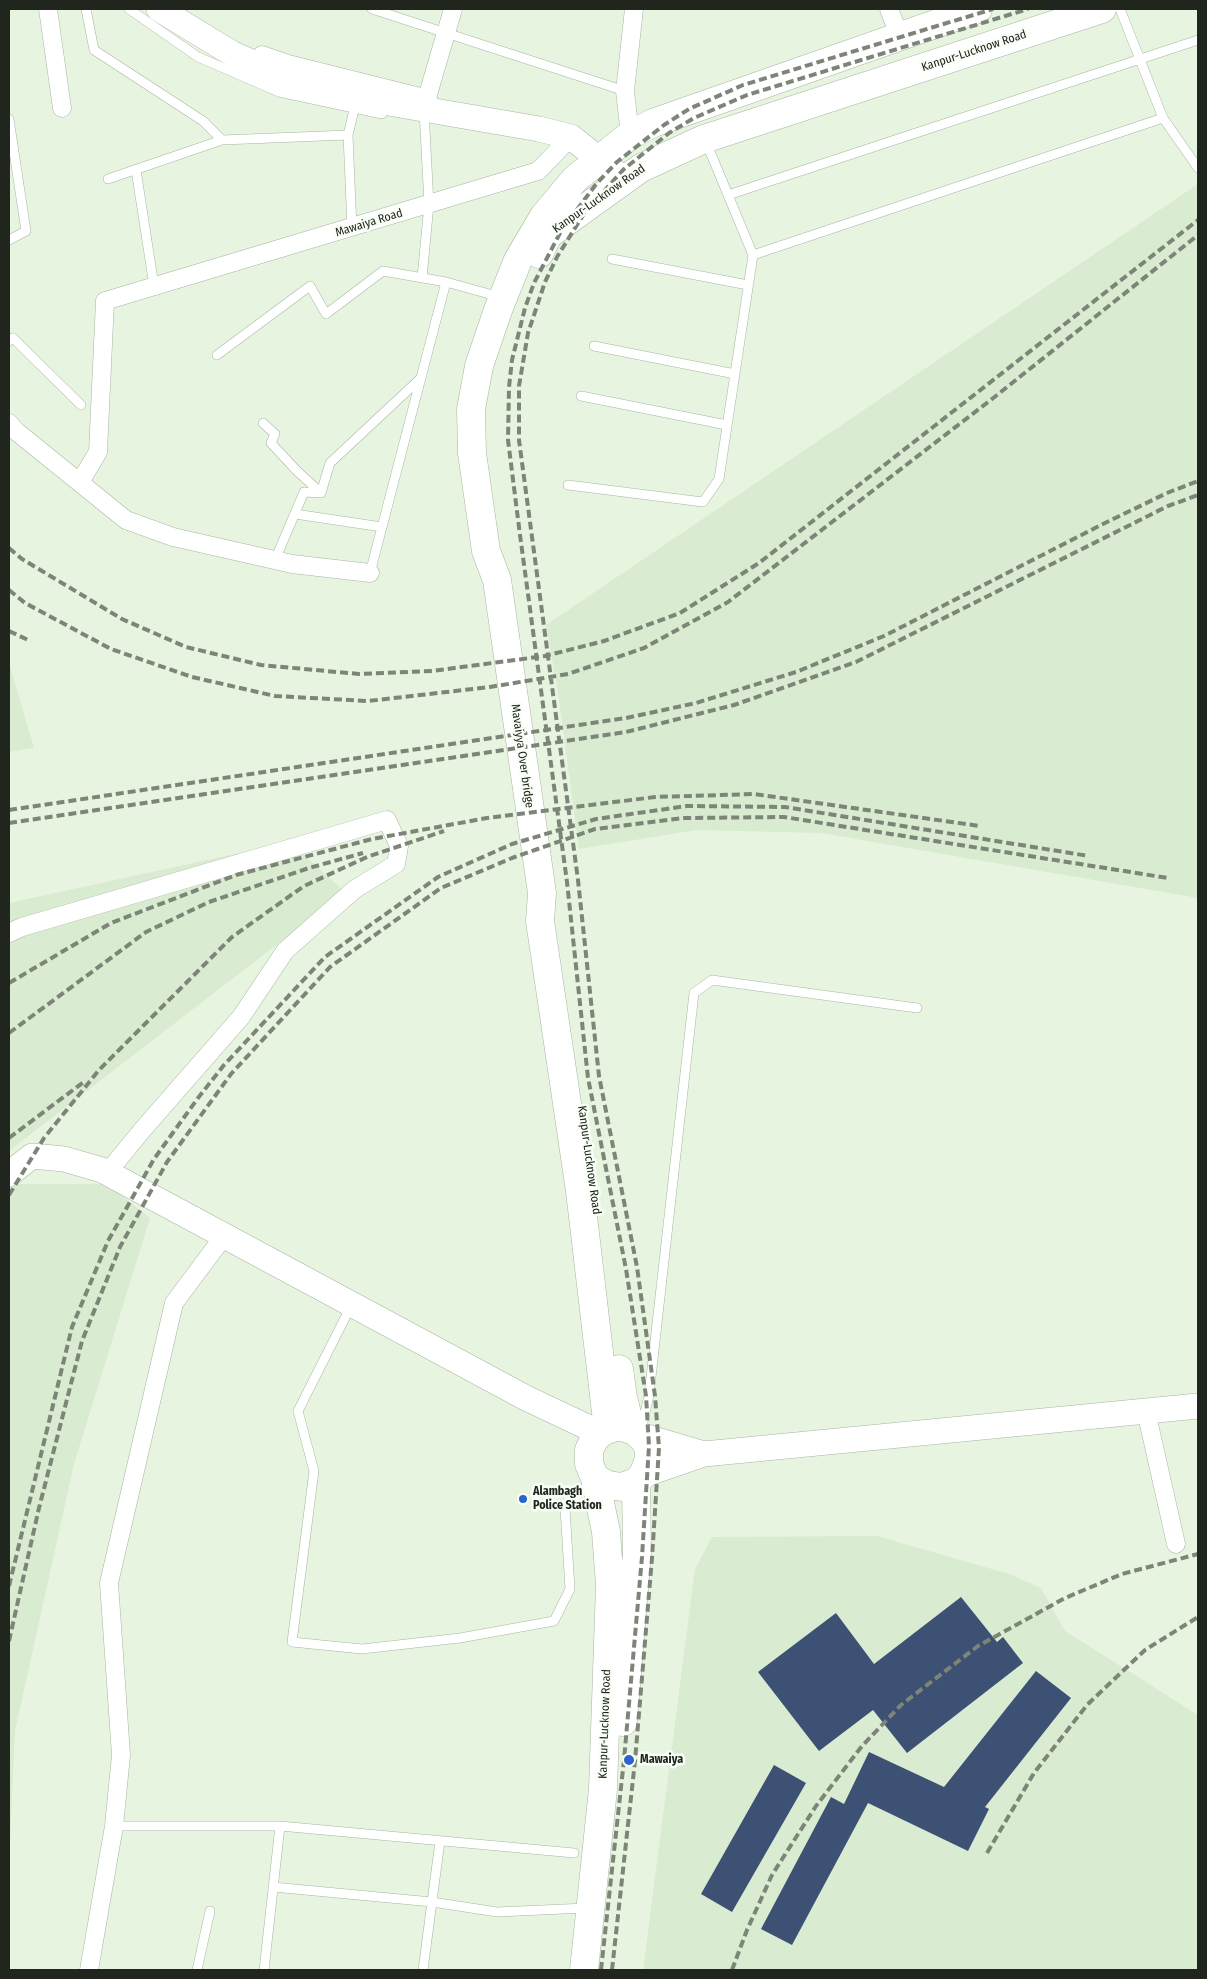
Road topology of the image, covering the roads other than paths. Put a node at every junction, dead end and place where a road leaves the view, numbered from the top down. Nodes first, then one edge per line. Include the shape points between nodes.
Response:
1 (48, 9) edge
2 (86, 9) edge
3 (129, 9) edge
4 (159, 9) edge
5 (372, 9) edge
6 (453, 9) edge
7 (634, 9) edge
8 (889, 9) edge
9 (978, 9) edge
10 (1102, 9) edge
11 (1120, 9) edge
12 (184, 18) edge
13 (446, 34) junction
14 (899, 36) junction
15 (1198, 40) edge
16 (1141, 59) junction
17 (625, 91) junction
18 (62, 108) dead end
19 (411, 109) junction
20 (354, 110) junction
21 (1163, 118) junction
22 (9, 119) edge
23 (348, 134) junction
24 (630, 135) junction
25 (571, 137) junction
26 (704, 138) junction
27 (222, 140) junction
28 (598, 159) junction
29 (1198, 168) edge
30 (136, 170) junction
31 (108, 179) dead end
32 (625, 180) junction
33 (728, 195) junction
34 (429, 204) junction
35 (352, 228) junction
36 (9, 240) edge
37 (753, 255) junction
38 (612, 259) dead end
39 (422, 278) junction
40 (446, 282) junction
41 (748, 285) junction
42 (154, 286) junction
43 (504, 298) junction
44 (9, 341) edge
45 (594, 346) dead end
46 (217, 355) dead end
47 (735, 374) junction
48 (421, 378) junction
49 (581, 396) dead end
50 (82, 405) dead end
51 (9, 423) edge
52 (263, 423) dead end
53 (727, 425) junction
54 (80, 482) junction
55 (568, 485) dead end
56 (321, 493) junction
57 (295, 514) junction
58 (382, 527) junction
59 (275, 560) junction
60 (370, 573) joint
61 (497, 580) junction
62 (507, 651) joint
63 (538, 861) joint
64 (9, 933) edge
65 (917, 1008) dead end
66 (107, 1173) junction
67 (9, 1174) edge
68 (224, 1236) junction
69 (352, 1304) junction
70 (1198, 1406) edge
71 (1146, 1411) junction
72 (614, 1435) junction
73 (704, 1454) junction
74 (595, 1478) junction
75 (640, 1478) junction
76 (1176, 1544) dead end
77 (114, 1826) junction
78 (280, 1826) junction
79 (440, 1841) junction
80 (574, 1853) dead end
81 (273, 1886) junction
82 (432, 1902) junction
83 (590, 1908) junction
84 (210, 1911) dead end
85 (89, 1970) edge
86 (197, 1970) edge
87 (264, 1970) edge
88 (423, 1970) edge
89 (584, 1970) edge
90 (599, 1970) edge

1 - 18 street
2 - 27 lane via 94,50 203,121
3 - 20 lane via 198,57 279,92
4 - 12 street
5 - 13 lane
6 - 13 street
7 - 17 street
8 - 14 street
9 - 14 main road, Kanpur-Lucknow Road
10 - 26 main road, Kanpur-Lucknow Road
11 - 16 lane
12 - 19 street via 233,54 306,86
13 - 17 lane
13 - 19 street
14 - 24 main road, Kanpur-Lucknow Road via 653,123
15 - 16 lane
16 - 21 lane
16 - 33 lane
17 - 24 street
19 - 20 lane
19 - 25 street
19 - 34 lane
20 - 23 lane
21 - 29 lane
21 - 37 lane
22 - 36 lane via 26,231
23 - 27 lane
23 - 35 lane
24 - 28 main road, Kanpur-Lucknow Road
25 - 28 street
25 - 34 street, Mawaiya Road via 538,171
26 - 32 main road, Kanpur-Lucknow Road via 641,168
26 - 33 lane
27 - 30 lane
28 - 32 street
28 - 43 main road, Kanpur-Lucknow Road via 544,216 518,260
30 - 31 lane
30 - 42 lane
32 - 61 main road, Kanpur-Lucknow Road via 548,235 518,301 494,370 487,416 488,451 502,553
33 - 37 lane
34 - 35 street, Mawaiya Road
34 - 39 lane
35 - 42 street, Mawaiya Road
37 - 41 lane
38 - 41 lane
39 - 40 lane
39 - 46 lane via 383,271 326,314 310,286
40 - 43 lane
40 - 48 lane
41 - 47 lane
42 - 54 street, Mawaiya Road via 105,301 98,452
43 - 61 main road, Kanpur-Lucknow Road via 479,366 472,408 472,453 483,532
44 - 50 lane via 13,338
45 - 47 lane
47 - 53 lane
48 - 56 lane via 330,463
48 - 58 lane
49 - 53 lane
51 - 54 street
52 - 56 lane via 275,434 271,443
53 - 55 lane via 719,479 703,502
54 - 59 street via 126,520 173,537
56 - 57 lane via 304,492
57 - 58 lane
57 - 59 lane
58 - 60 lane
59 - 60 street
61 - 62 main road, Kanpur-Lucknow Road
62 - 63 main road, Mavaiyya Over bridge
63 - 72 main road, Kanpur-Lucknow Road via 542,892 556,922 623,1398
64 - 66 street via 387,820 399,846 396,864 355,889 285,951 241,1017
65 - 72 lane via 712,980 694,993 649,1395
66 - 67 street via 64,1159 32,1156
66 - 68 street
68 - 69 street
68 - 77 street via 174,1303 109,1582 121,1755
69 - 72 street via 526,1398
69 - 74 lane via 298,1411 314,1471 292,1642 362,1649 460,1638 554,1621 570,1590 565,1508
70 - 71 street
71 - 73 street
71 - 76 street
72 - 73 street
72 - 74 main road, Kanpur-Lucknow Road via 589,1464
72 - 75 main road, Kanpur-Lucknow Road via 646,1442 650,1459
73 - 75 street
74 - 75 main road via 622,1487
74 - 83 main road, Kanpur-Lucknow Road via 606,1532 610,1585 603,1789
75 - 90 main road, Kanpur-Lucknow Road via 630,1649
77 - 78 lane
77 - 85 street
78 - 79 lane
78 - 81 lane
79 - 80 lane
79 - 82 lane
81 - 82 lane
81 - 87 lane
82 - 83 lane via 497,1912
82 - 88 lane
83 - 89 main road, Kanpur-Lucknow Road
84 - 86 lane

